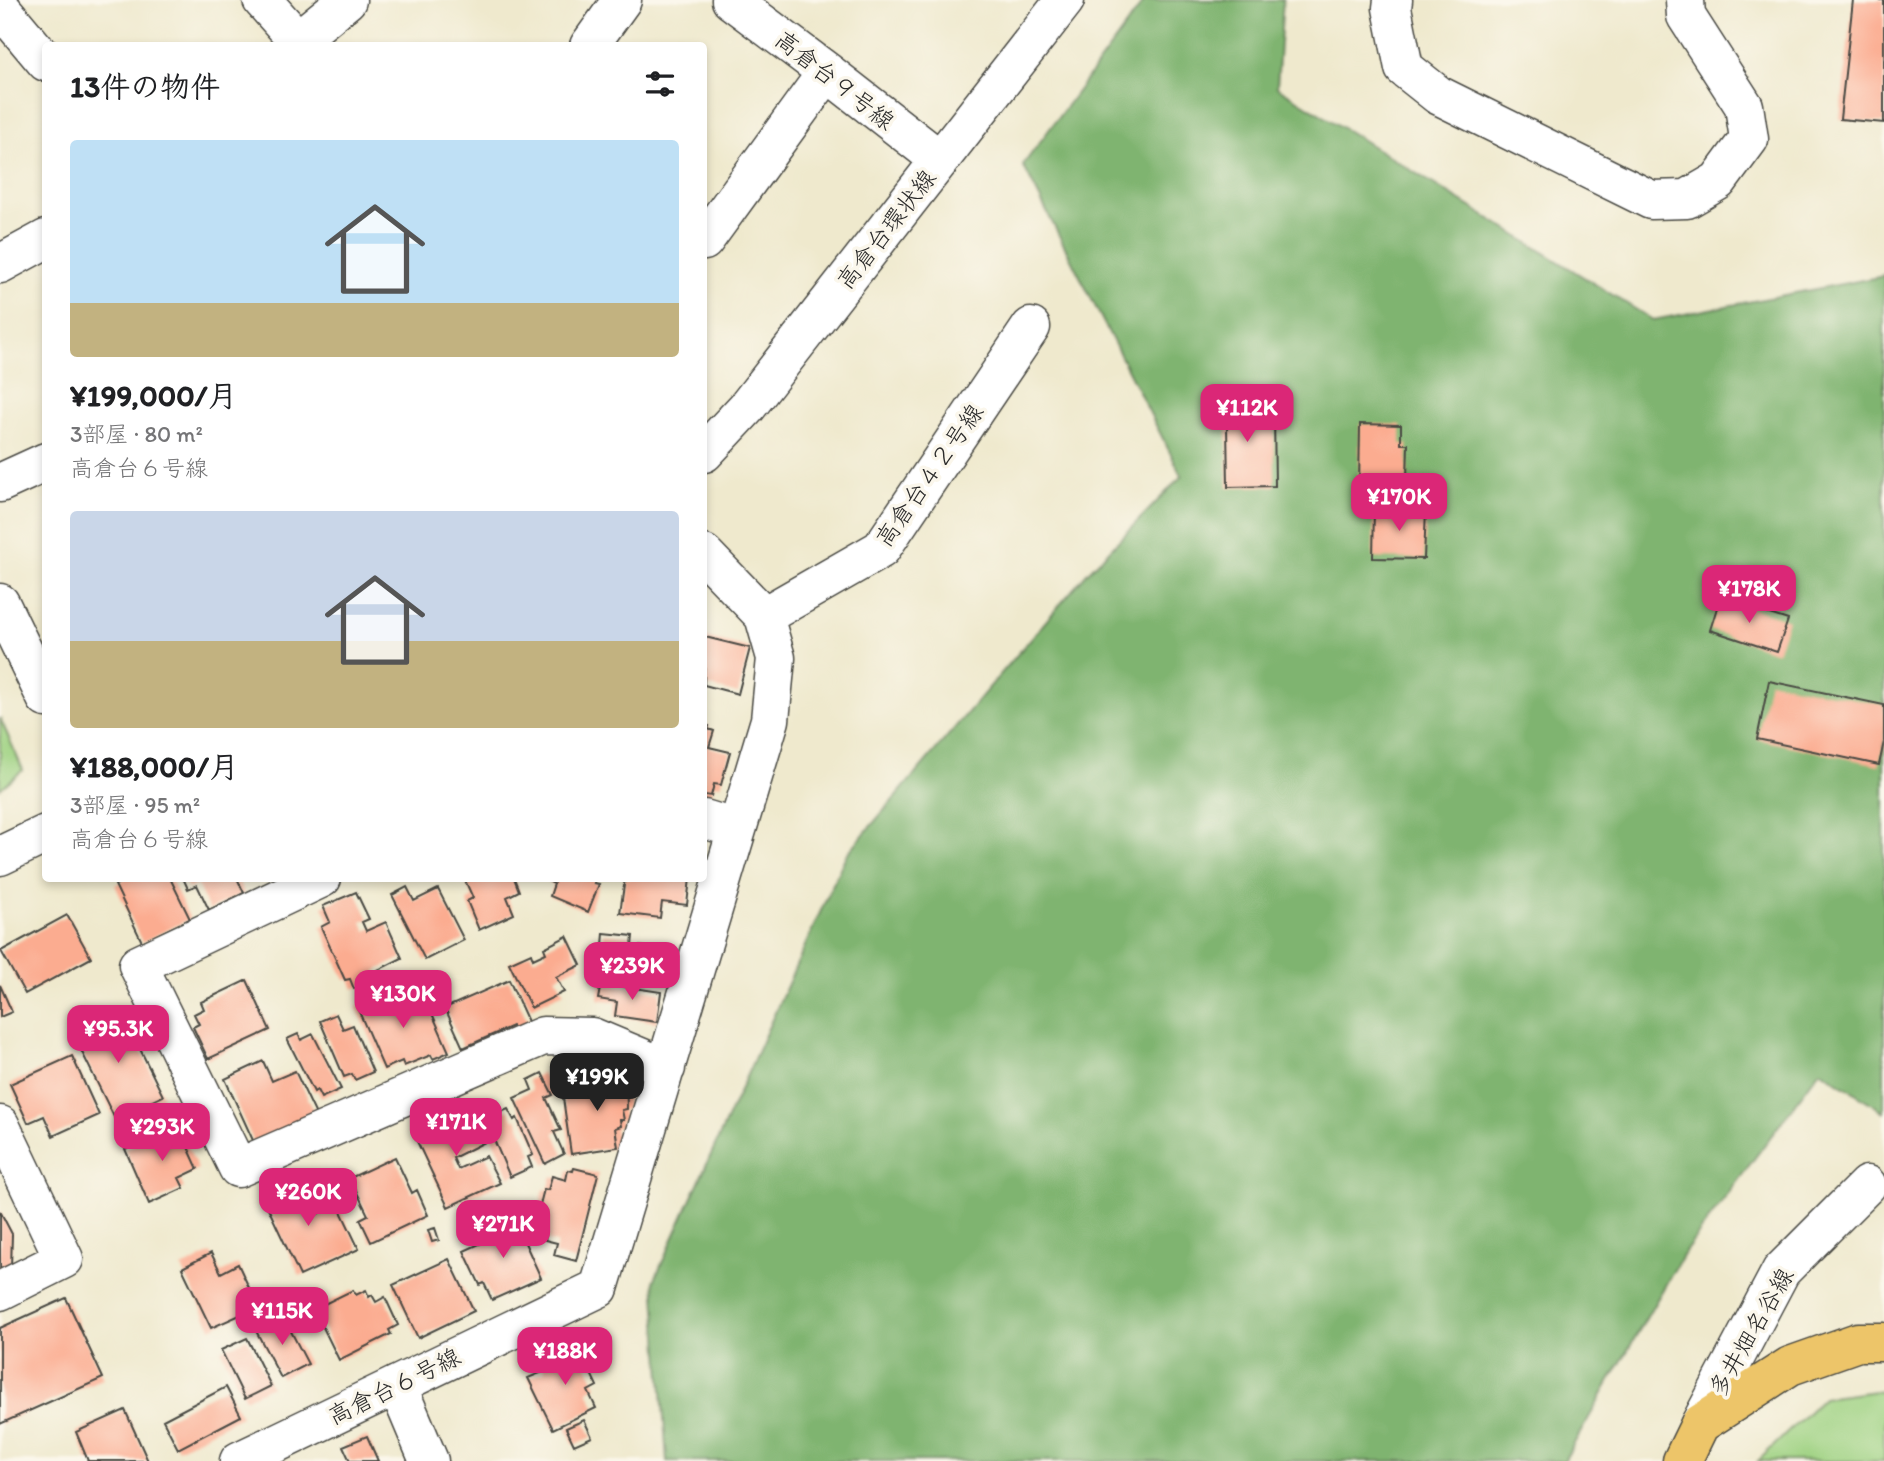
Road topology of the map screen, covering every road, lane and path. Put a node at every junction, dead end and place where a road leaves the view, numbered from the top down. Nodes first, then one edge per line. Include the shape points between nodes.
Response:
1 (262, 0) edge
2 (347, 0) edge
3 (622, 0) edge
4 (731, 0) edge
5 (1065, 0) edge
6 (1393, 0) edge
7 (1685, 0) edge
8 (0, 7) edge
9 (299, 42) edge
10 (301, 42) edge
11 (592, 42) edge
12 (42, 57) edge
13 (827, 72) junction
14 (940, 160) junction
15 (707, 237) edge
16 (42, 241) edge
17 (0, 264) edge
18 (1031, 327) dead end
19 (707, 450) edge
20 (42, 464) edge
21 (0, 483) edge
22 (707, 557) edge
23 (0, 603) edge
24 (764, 616) junction
25 (42, 682) edge
26 (720, 824) edge
27 (42, 836) edge
28 (0, 856) edge
29 (314, 882) edge
30 (666, 1068) junction
31 (0, 1125) edge
32 (1867, 1185) dead end
33 (0, 1291) edge
34 (1884, 1342) edge
35 (397, 1385) junction
36 (1700, 1424) junction
37 (239, 1461) edge
38 (429, 1461) edge
39 (1682, 1461) edge

1 - 9 street
2 - 10 street
3 - 11 street
4 - 13 street, 高倉台９号線
5 - 14 street, 高倉台環状線
6 - 7 street via 1404,68 1438,95 1651,200 1687,199 1718,181 1749,139 1744,106 1686,16
8 - 12 street
13 - 14 street, 高倉台９号線
13 - 15 street
14 - 19 street, 高倉台環状線 via 747,407
16 - 17 street
18 - 24 street, 高倉台４２号線 via 881,550
20 - 21 street
22 - 24 street, 高倉台６号線
23 - 25 street
24 - 26 street, 高倉台６号線 via 776,658 770,720
26 - 30 street, 高倉台６号線
27 - 28 street
29 - 30 street via 138,965 239,1168 543,1037 592,1037
30 - 35 street, 高倉台６号線 via 600,1288
31 - 33 street via 64,1259
32 - 36 street, 多井畑名谷線 via 1781,1271
34 - 36 main road via 1858,1342 1790,1366
35 - 37 street, 高倉台６号線
35 - 38 street
36 - 39 main road

